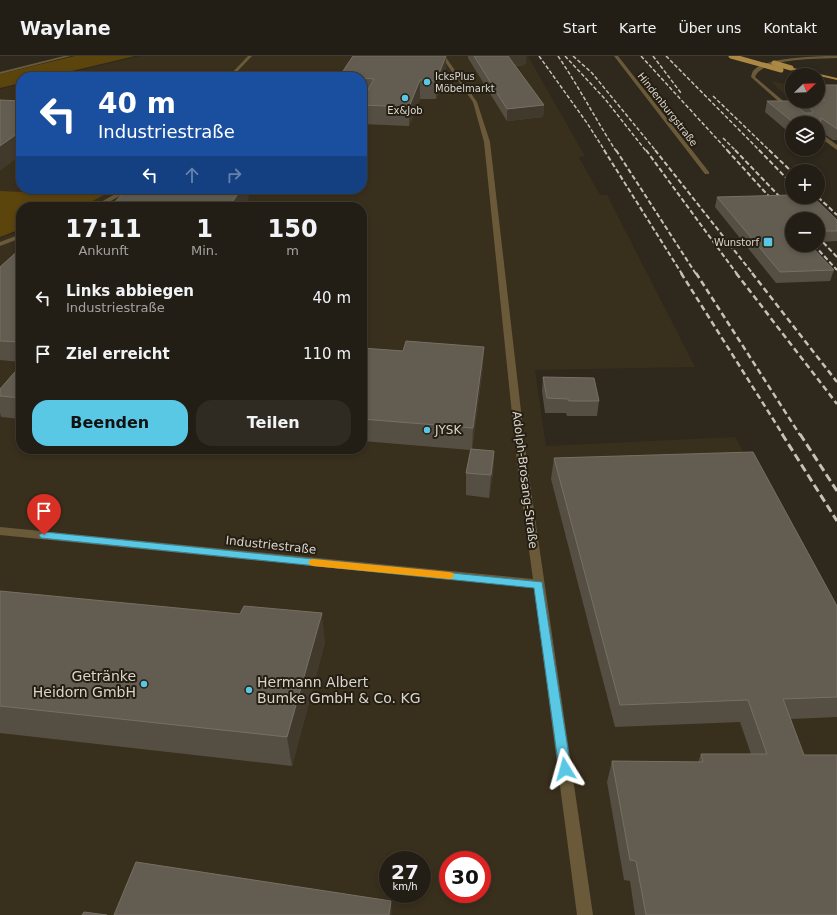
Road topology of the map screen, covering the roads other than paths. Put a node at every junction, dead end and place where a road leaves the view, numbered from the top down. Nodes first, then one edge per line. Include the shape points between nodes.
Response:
1 (69, 56) edge
2 (250, 56) edge
3 (443, 56) edge
4 (616, 56) edge
5 (730, 56) edge
6 (750, 56) edge
7 (771, 56) edge
8 (837, 58) edge
9 (784, 61) junction
10 (785, 71) edge
11 (235, 72) edge
12 (0, 73) edge
13 (837, 79) edge
14 (825, 82) edge
15 (831, 84) edge
16 (798, 116) edge
17 (825, 139) edge
18 (837, 148) edge
19 (707, 173) dead end
20 (119, 194) edge
21 (104, 202) edge
22 (16, 238) edge
23 (0, 244) edge
24 (0, 531) edge
25 (539, 584) junction
26 (586, 915) edge

1 - 12 street
2 - 11 street
3 - 25 street, Adolph-Brosang-Straße via 475,102 487,142 522,463
4 - 19 street, Hindenburgstraße
5 - 10 main road, bridge
6 - 13 main road, bridge
7 - 9 street
8 - 9 street
9 - 16 street via 762,66 756,70 753,77
14 - 15 main road
17 - 18 street
20 - 21 street
22 - 23 street
24 - 25 street, Industriestraße
25 - 26 street, Adolph-Brosang-Straße

